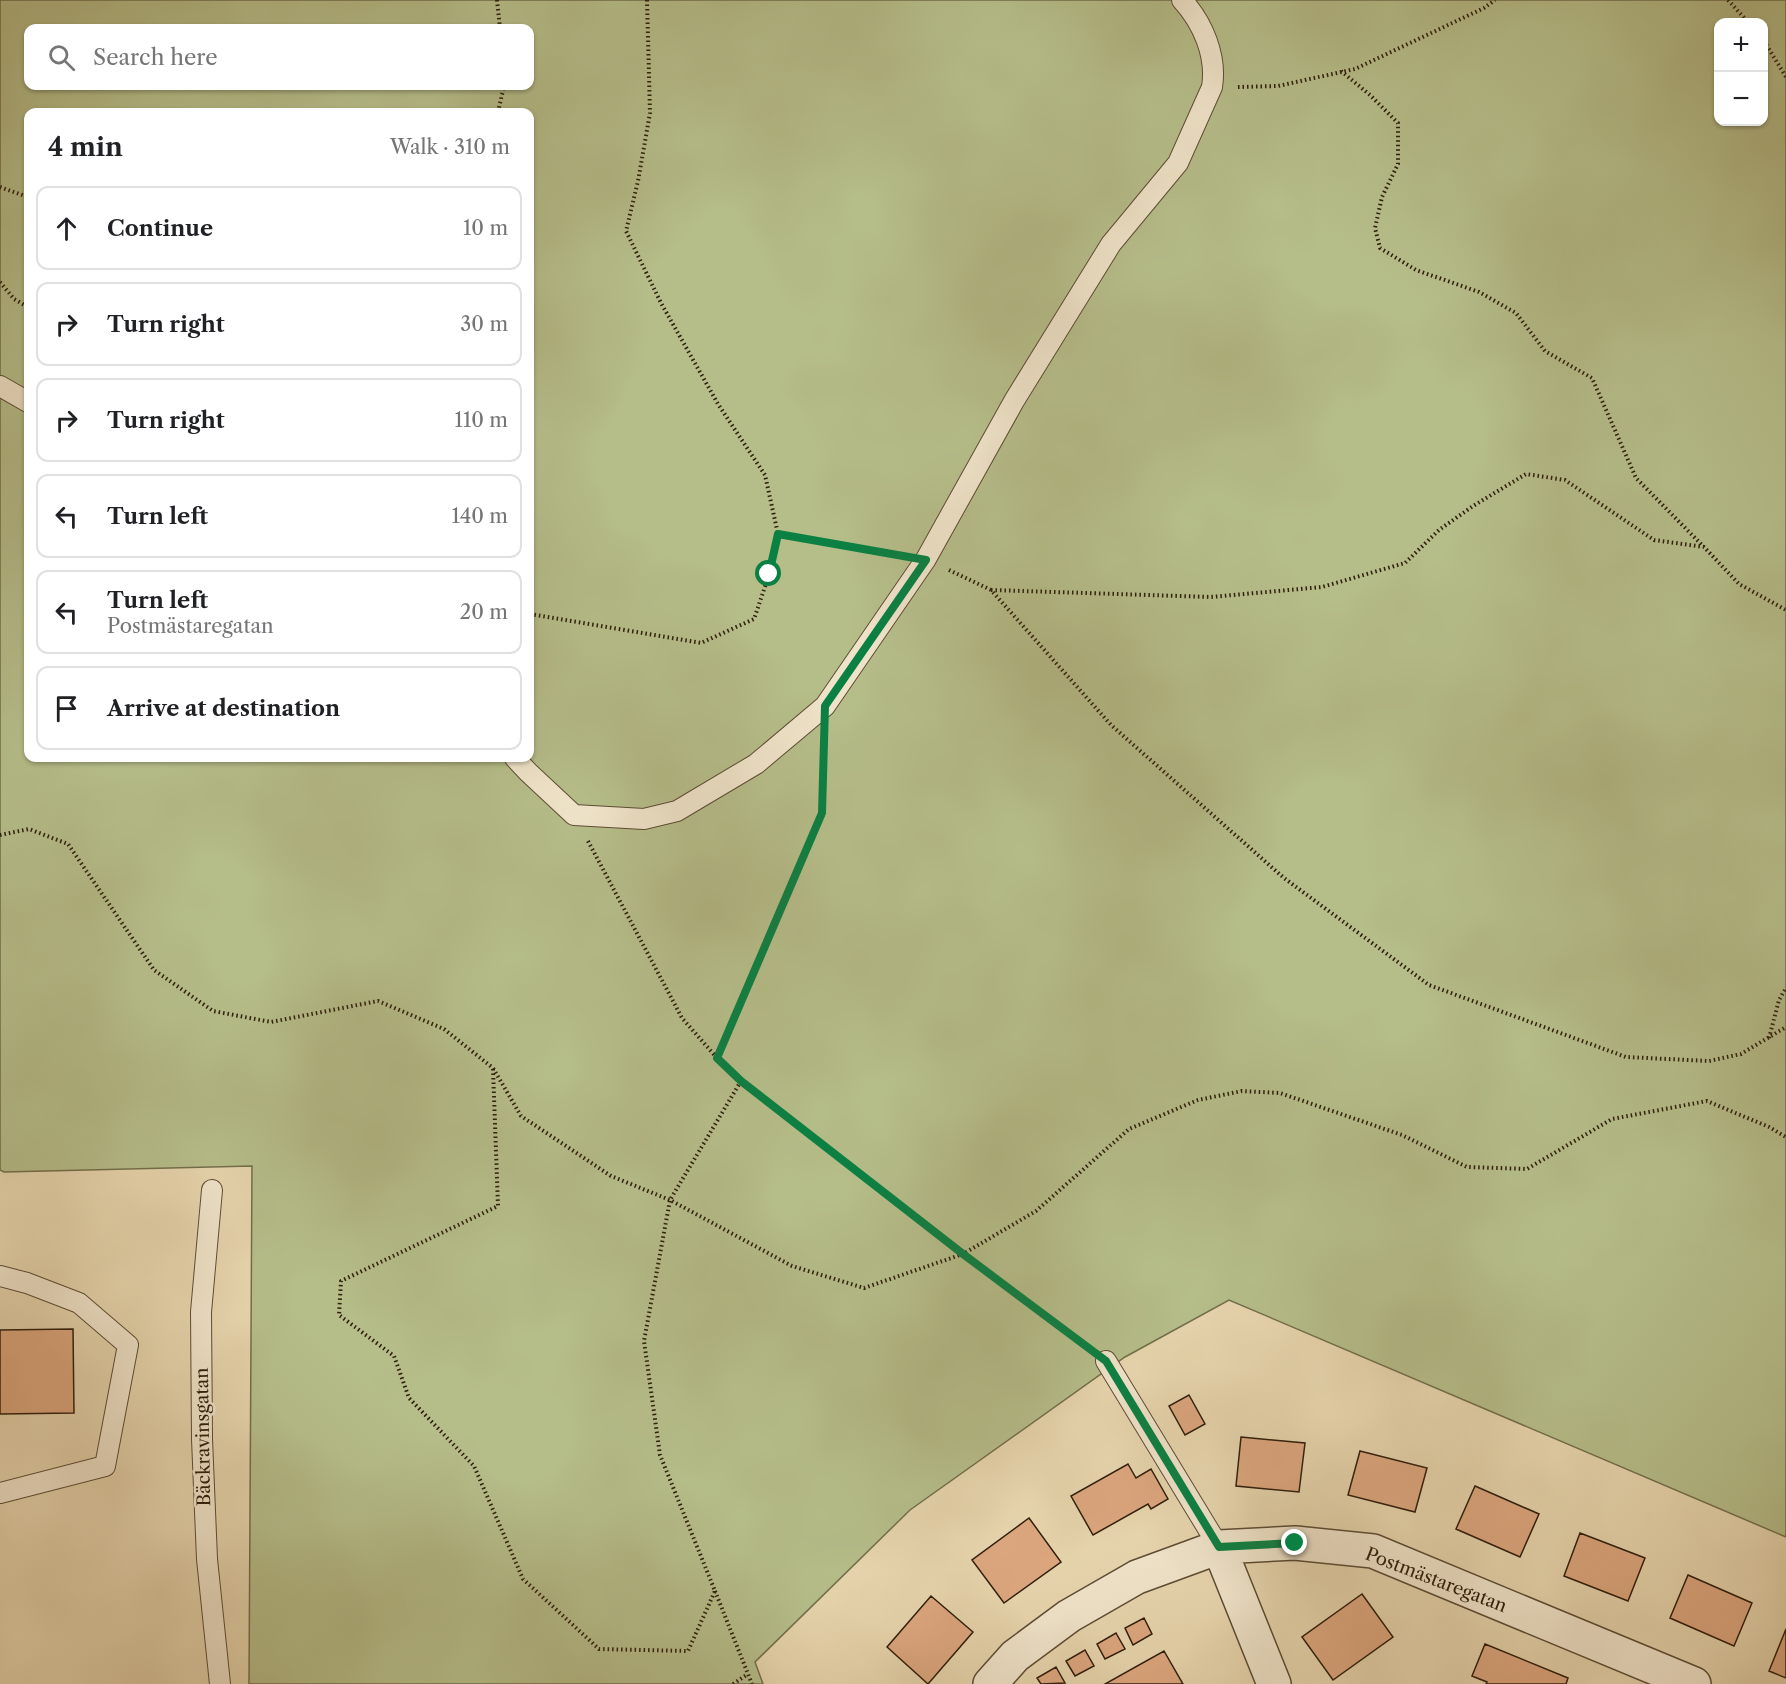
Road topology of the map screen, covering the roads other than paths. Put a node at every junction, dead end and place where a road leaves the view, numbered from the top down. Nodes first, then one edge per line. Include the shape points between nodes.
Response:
1 (1182, 0) edge
2 (0, 386) edge
3 (24, 400) edge
4 (519, 762) edge
5 (212, 1190) dead end
6 (0, 1276) edge
7 (1106, 1361) road end
8 (0, 1493) edge
9 (1219, 1547) junction
10 (220, 1684) edge
11 (990, 1684) edge
12 (1274, 1684) edge
13 (1694, 1684) edge

1 - 4 lane via 1205,32 1214,74 1212,87 1178,163 1111,244 1014,401 926,560 825,706 756,764 677,811 644,819 574,815
2 - 3 lane
5 - 10 lane, Bäckravinsgatan via 201,1312 202,1439 207,1559
6 - 8 lane via 27,1282 79,1303 128,1345 105,1466
7 - 9 lane
9 - 11 street, Postmästaregatan via 1137,1577 1069,1616 1015,1656
9 - 12 street
9 - 13 street, Postmästaregatan via 1295,1543 1373,1551

